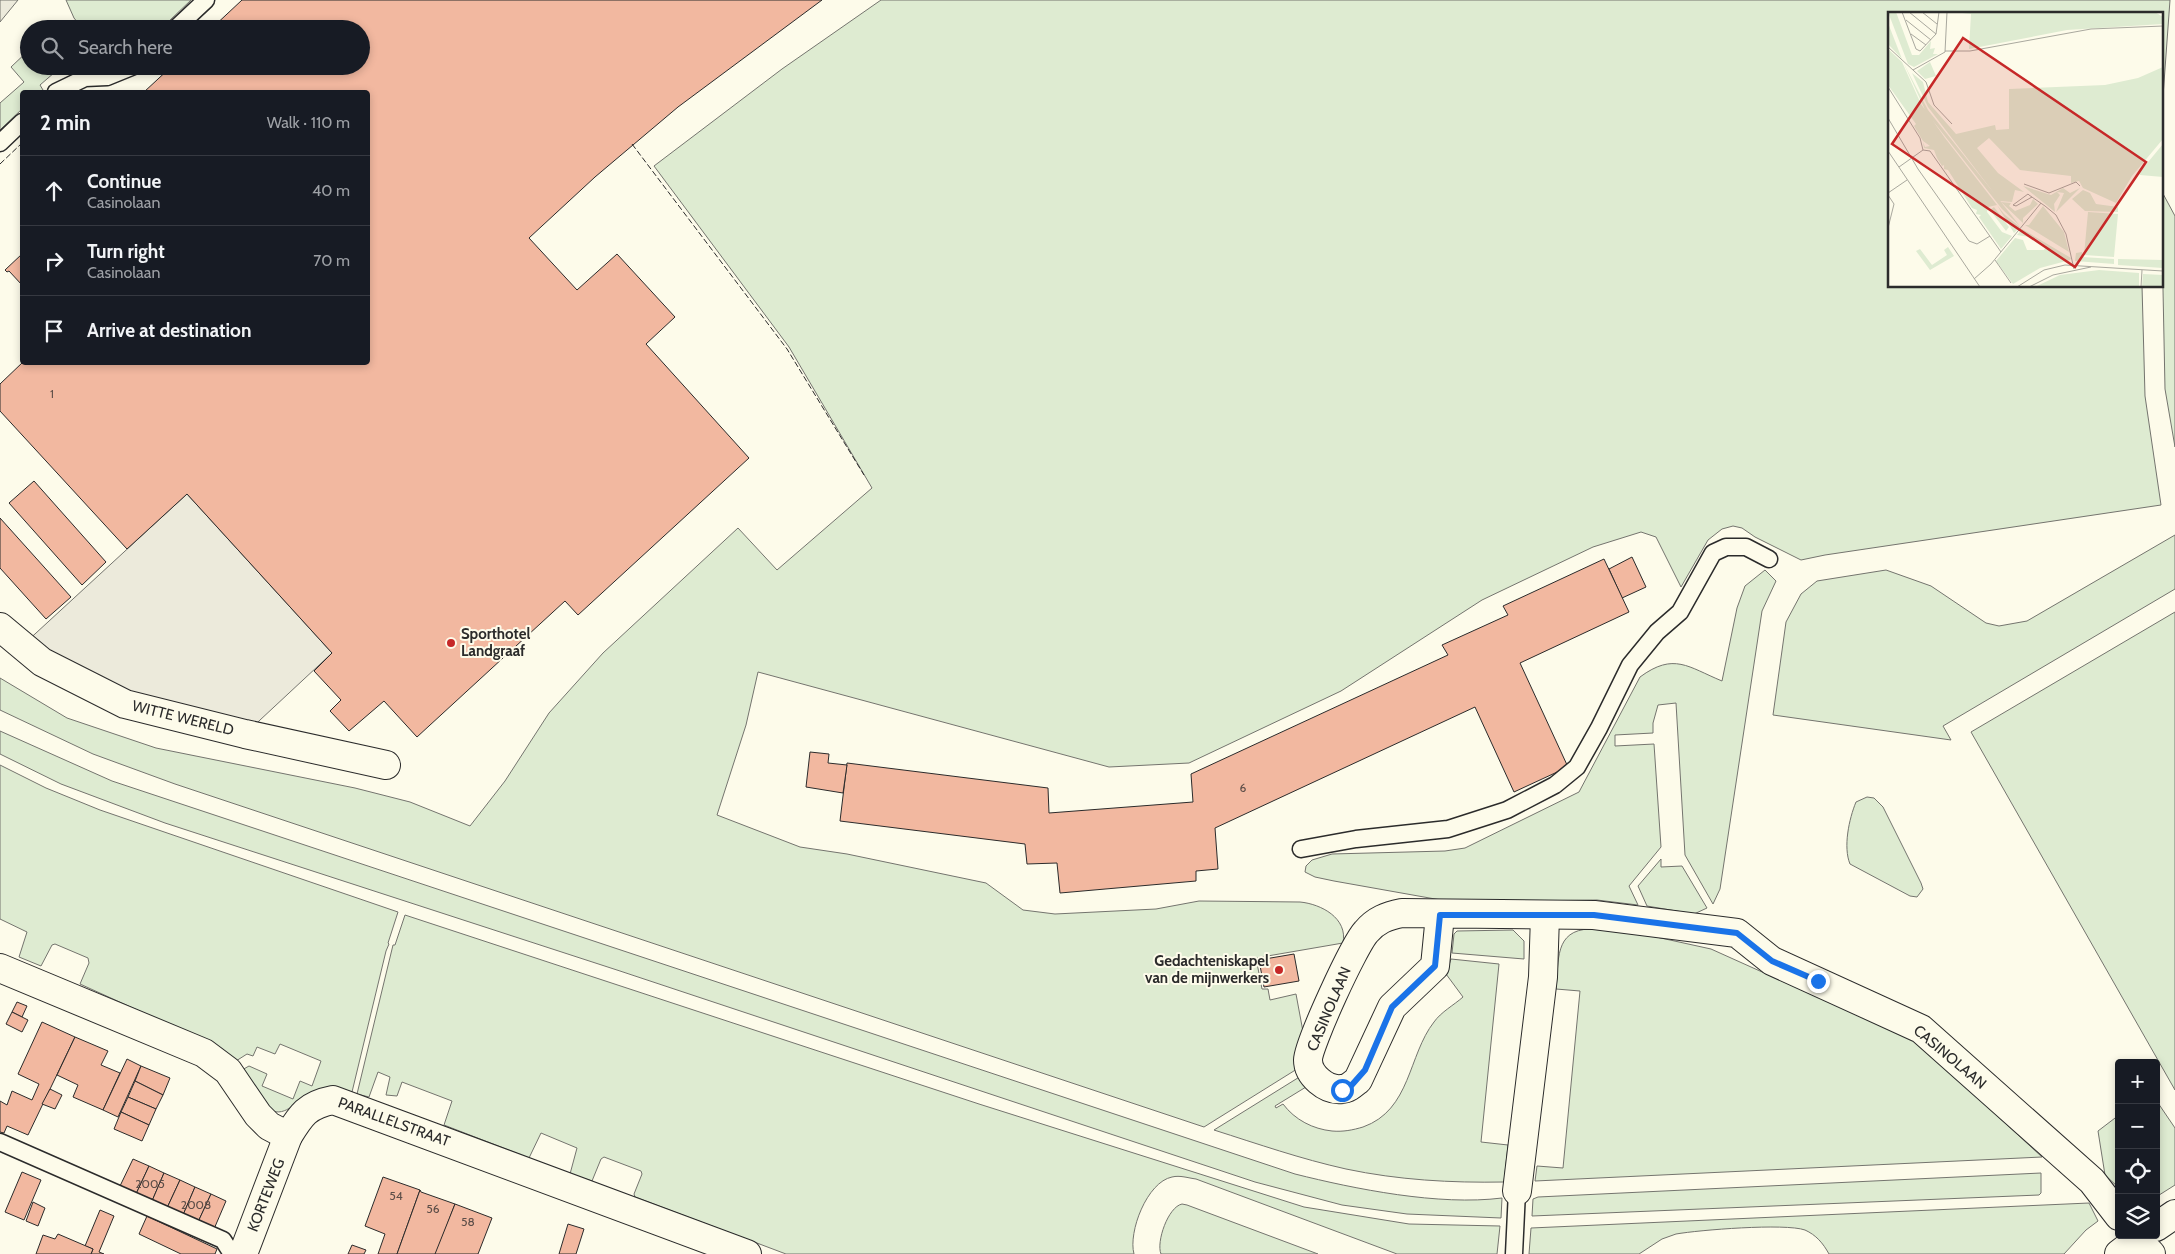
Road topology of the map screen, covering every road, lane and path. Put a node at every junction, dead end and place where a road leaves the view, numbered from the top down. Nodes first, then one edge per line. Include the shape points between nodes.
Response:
1 (206, 0) edge
2 (185, 20) edge
3 (112, 75) edge
4 (60, 90) edge
5 (20, 124) edge
6 (0, 143) edge
7 (1769, 559) dead end
8 (0, 627) edge
9 (386, 765) dead end
10 (1301, 849) dead end
11 (1440, 915) junction
12 (1545, 916) junction
13 (0, 968) edge
14 (288, 1136) junction
15 (0, 1142) edge
16 (1517, 1191) joint
17 (2115, 1211) edge
18 (2175, 1214) edge
19 (2140, 1241) edge
20 (232, 1254) edge
21 (243, 1254) edge
22 (747, 1254) edge
23 (1514, 1254) edge

1 - 2 lane
3 - 4 lane via 85,78
5 - 6 lane
7 - 10 lane via 1746,547 1726,547 1712,553 1680,612 1657,632 1630,665 1577,767 1555,784 1508,810 1448,829
8 - 9 street, WITTE WERELD via 42,662 125,704
11 - 11 street, CASINOLAAN via 1402,912 1384,917 1365,933 1340,978 1308,1059 1309,1068 1322,1084 1342,1090 1358,1080 1392,1007 1435,966
11 - 12 street, CASINOLAAN
12 - 16 street via 1543,978
12 - 17 street, CASINOLAAN via 1594,915 1737,933 1772,961 1921,1029 2092,1181
13 - 14 street via 216,1060 269,1126
14 - 21 street, KORTEWEG
14 - 22 street, PARALLELSTRAAT via 305,1111 317,1103 332,1100
15 - 20 lane via 223,1240
16 - 23 lane
18 - 19 street

